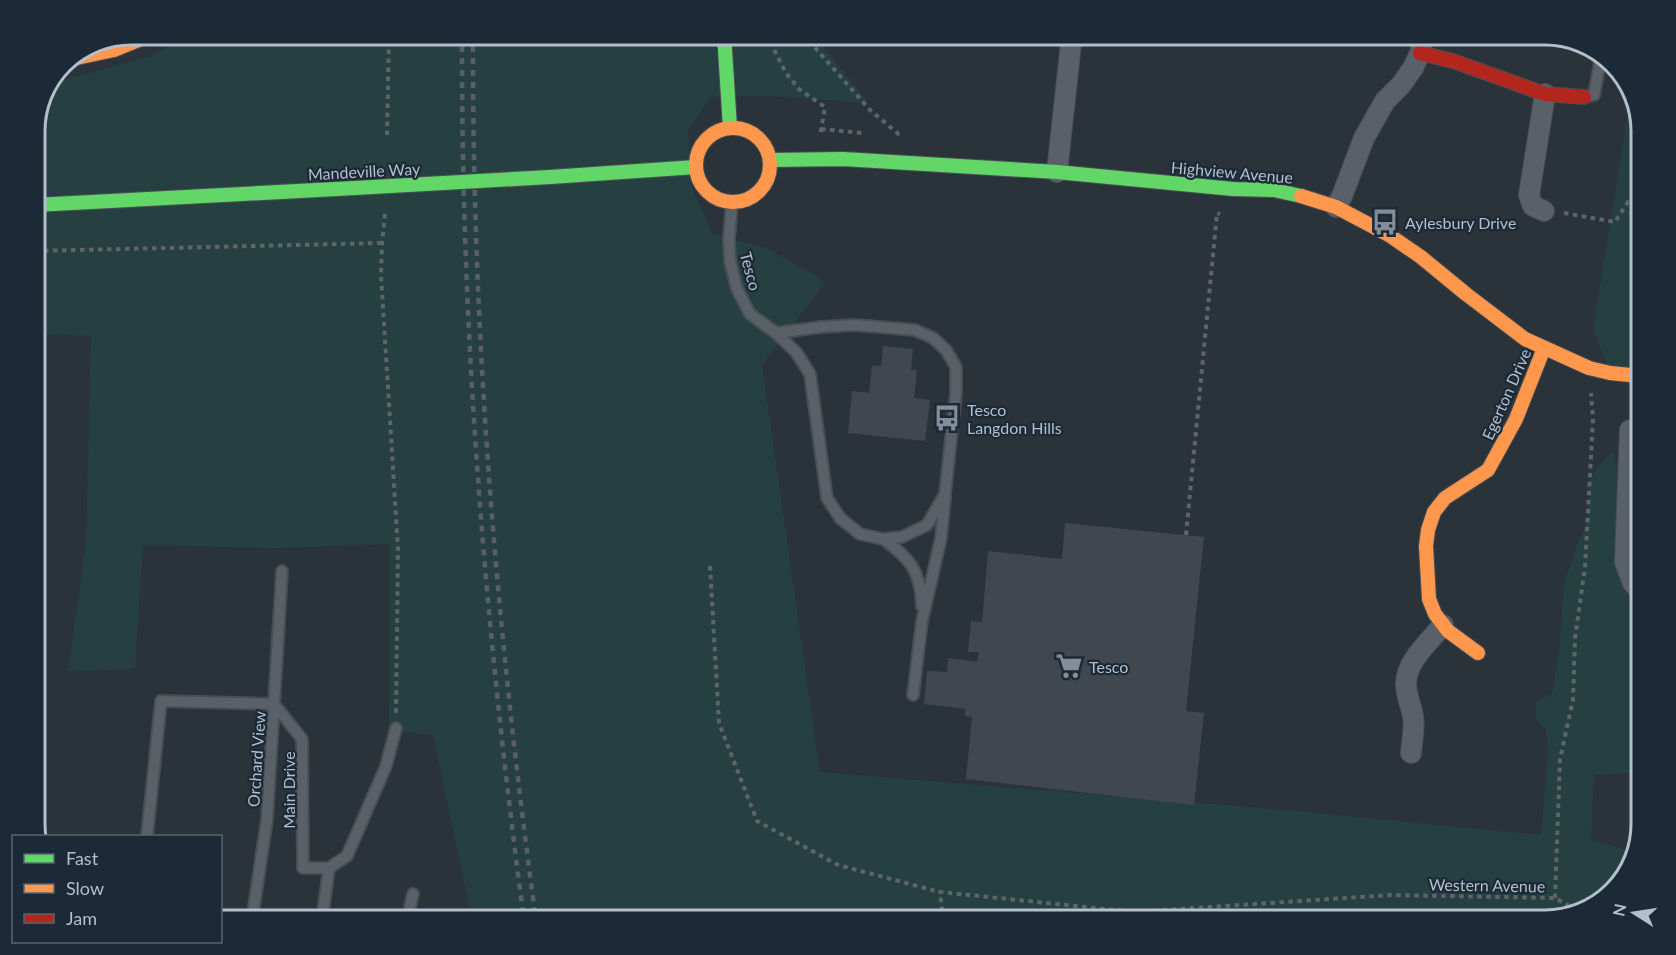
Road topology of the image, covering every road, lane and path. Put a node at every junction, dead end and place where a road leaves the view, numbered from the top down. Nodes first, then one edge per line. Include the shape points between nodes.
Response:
1 (389, 45) edge
2 (725, 45) edge
3 (772, 45) edge
4 (1071, 45) edge
5 (1422, 45) edge
6 (1424, 45) edge
7 (125, 46) edge
8 (96, 54) edge
9 (1600, 65) edge
10 (1545, 94) junction
11 (1584, 97) joint
12 (730, 128) junction
13 (821, 129) dead end
14 (387, 135) dead end
15 (770, 160) junction
16 (696, 167) junction
17 (1057, 172) junction
18 (732, 202) junction
19 (1631, 202) edge
20 (45, 205) edge
21 (1336, 207) junction
22 (1544, 211) joint
23 (385, 214) dead end
24 (1228, 214) dead end
25 (382, 243) junction
26 (45, 250) edge
27 (776, 333) junction
28 (1544, 348) junction
29 (1589, 368) junction
30 (1631, 375) edge
31 (1629, 430) dead end
32 (945, 494) junction
33 (1185, 535) dead end
34 (883, 538) junction
35 (710, 566) dead end
36 (282, 571) dead end
37 (1631, 578) edge
38 (922, 621) junction
39 (1443, 625) junction
40 (1478, 653) dead end
41 (914, 695) dead end
42 (274, 704) junction
43 (396, 728) joint
44 (1411, 753) dead end
45 (147, 835) edge
46 (329, 868) junction
47 (940, 892) junction
48 (413, 894) dead end
49 (1555, 898) junction
50 (1569, 906) edge
51 (254, 910) edge
52 (323, 910) edge
53 (409, 910) edge
54 (942, 910) edge
55 (1115, 910) edge
56 (1164, 910) edge

1 - 14 path
2 - 12 street
3 - 13 path via 799,89 825,107
4 - 17 street
5 - 21 street via 1413,69 1385,101 1364,138
6 - 10 street via 1453,61
7 - 8 street
9 - 11 lane via 1594,95
10 - 11 street
10 - 22 street via 1529,195 1533,206
12 - 15 street via 758,138
12 - 16 street via 713,134 701,146
15 - 17 street, Highview Avenue via 843,159
15 - 18 street via 761,190 741,202
16 - 18 street via 707,192
16 - 20 street, Mandeville Way, bridge
17 - 21 street, Highview Avenue via 1274,190
18 - 27 lane, Tesco via 730,261 737,289 750,314
19 - 22 path via 1615,222
21 - 28 street, Highview Avenue via 1389,235 1505,325
23 - 25 path
24 - 33 path via 1217,213
25 - 26 path
25 - 43 path via 398,549
27 - 32 lane via 855,325 915,330 933,338 946,350 956,367 956,393
27 - 34 lane, Tesco via 796,352 810,374 827,498 840,518 860,534
28 - 29 street, Highview Avenue
28 - 39 street, Egerton Drive via 1516,419 1488,470 1445,498 1434,512 1427,538 1427,573 1430,599
29 - 30 street, Highview Avenue
29 - 49 path via 1593,419 1585,567 1575,638 1573,700 1560,759
31 - 37 street via 1624,562
32 - 34 lane via 927,525 902,537
32 - 38 lane via 941,538
34 - 38 lane via 913,566 921,591
35 - 47 path, Western Avenue via 719,723 757,821 838,866
36 - 42 lane
38 - 41 lane
39 - 40 street, Egerton Drive
39 - 44 street via 1408,672 1406,684 1413,723
42 - 45 lane, Orchard View via 161,701
42 - 46 lane, Main Drive via 302,739 303,868
42 - 51 lane, Orchard View via 267,819
43 - 46 lane via 386,766 347,856
46 - 52 lane
47 - 54 path
47 - 55 path, Western Avenue
48 - 53 lane
49 - 50 path, Western Avenue
49 - 56 path, Western Avenue via 1391,895

